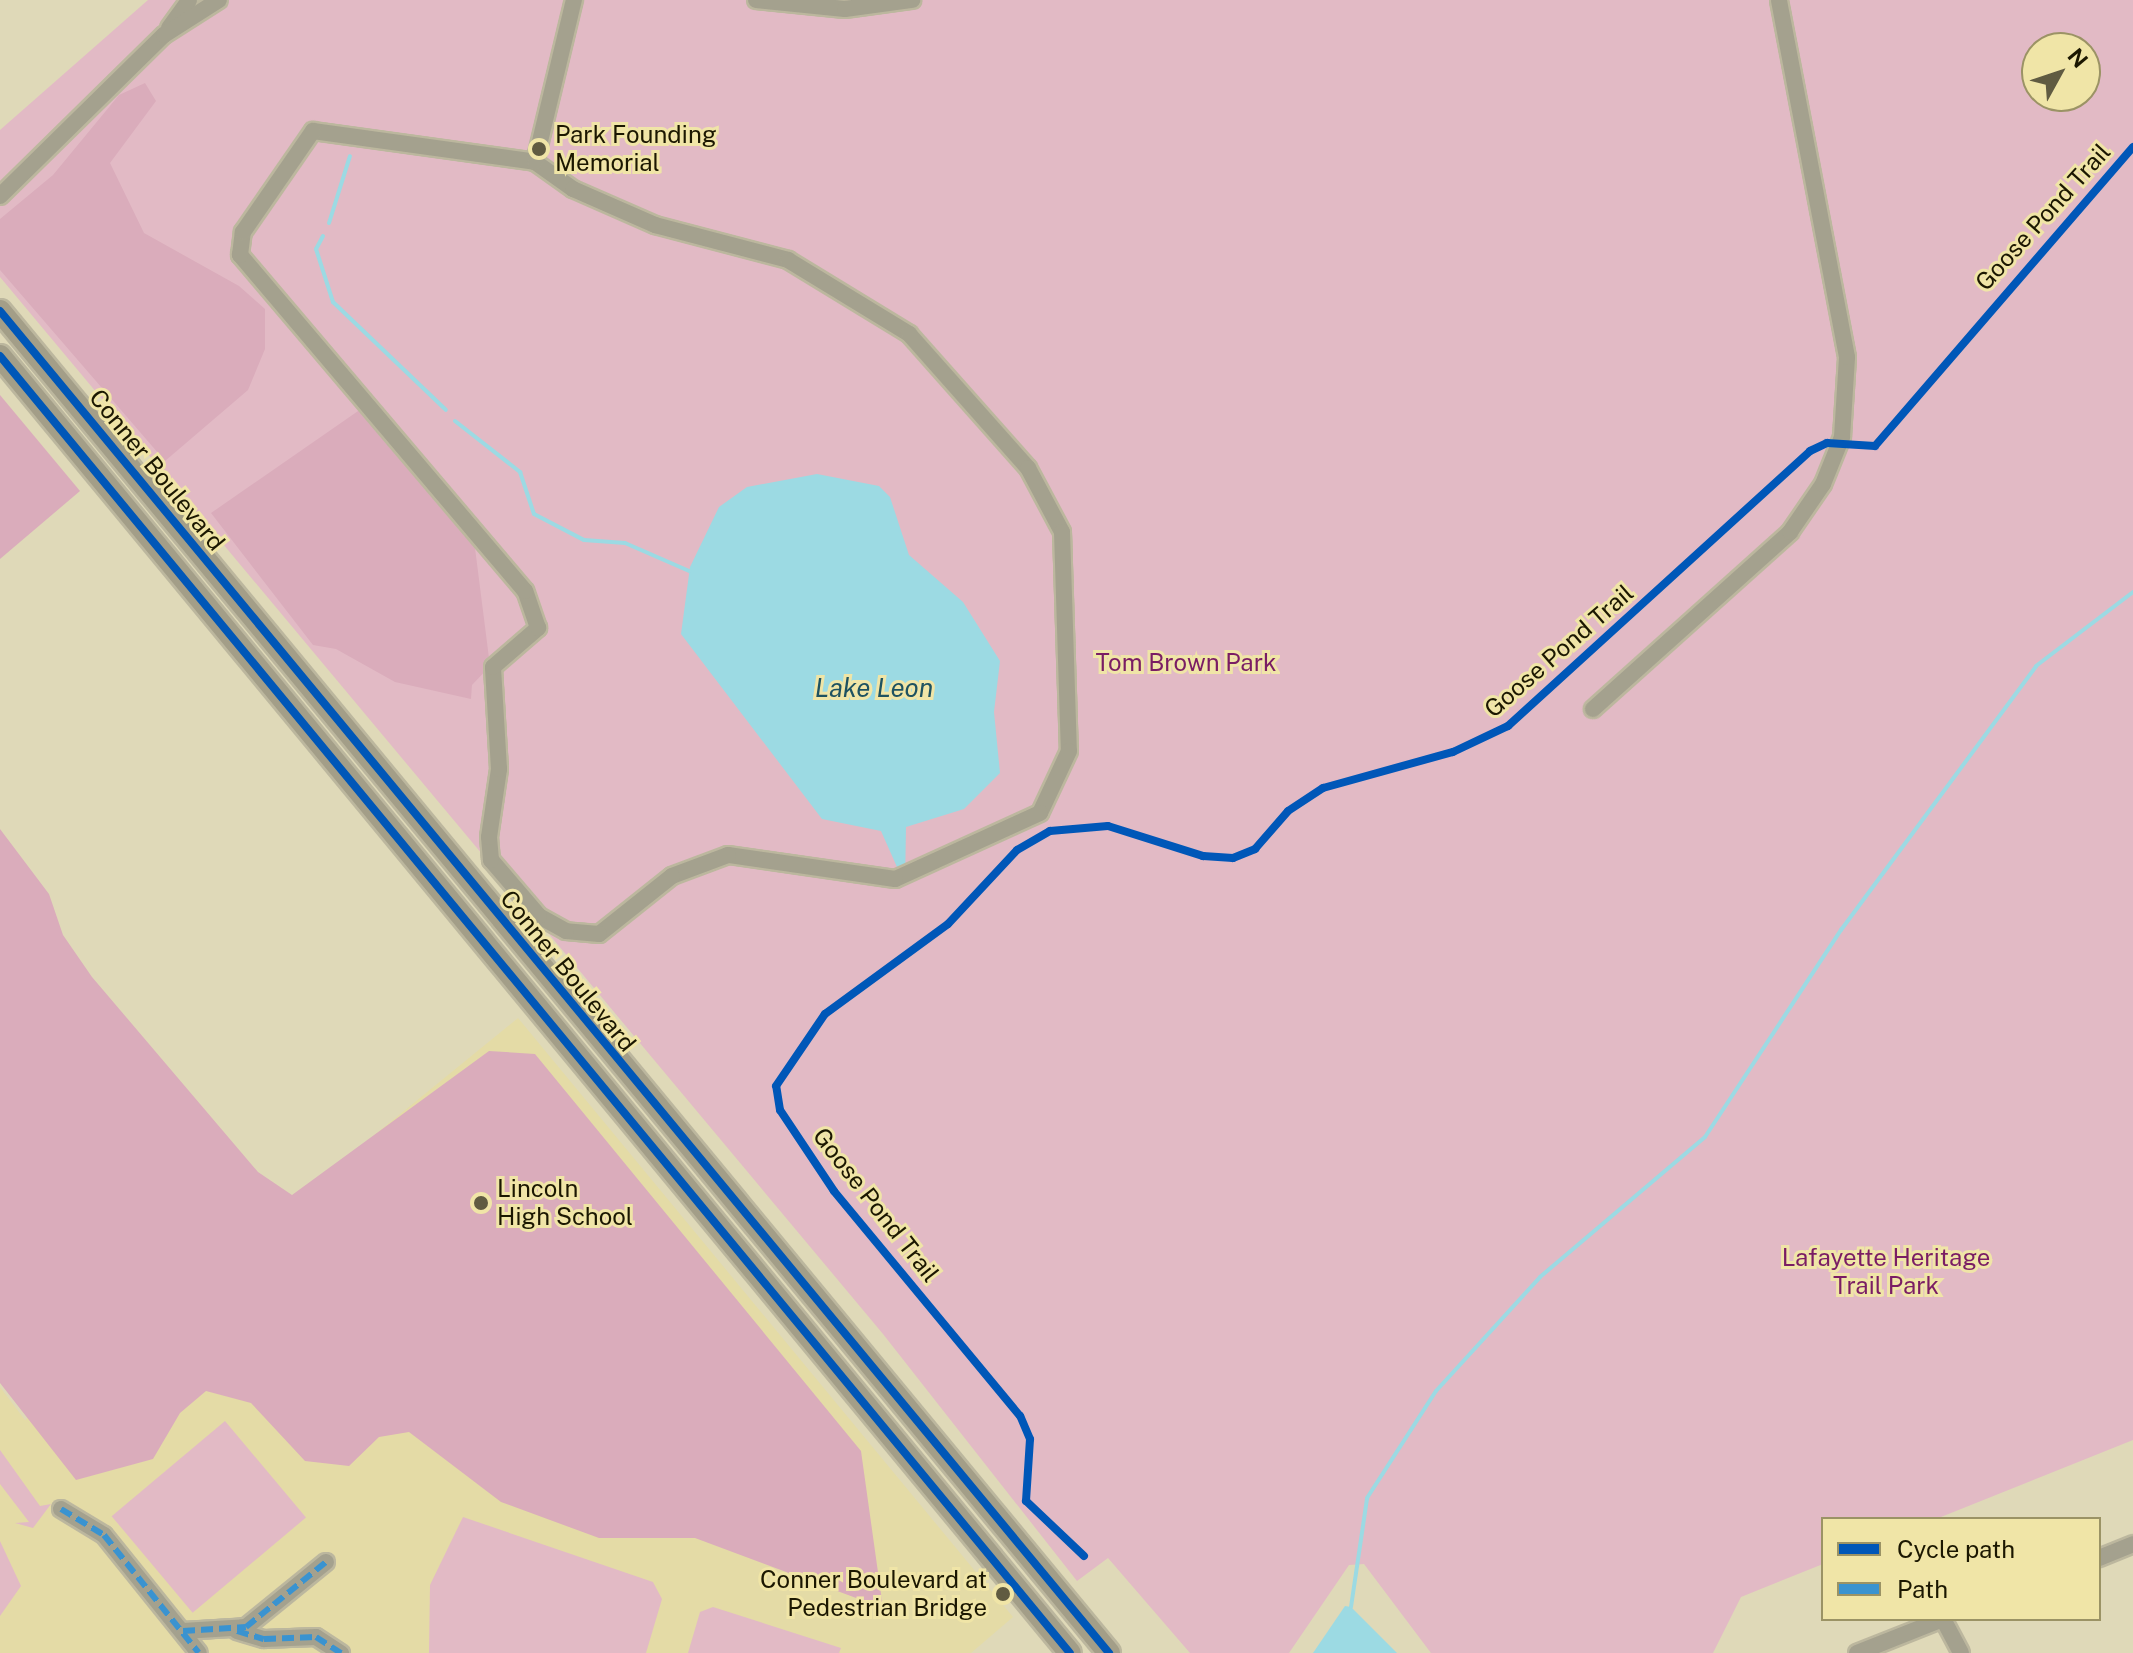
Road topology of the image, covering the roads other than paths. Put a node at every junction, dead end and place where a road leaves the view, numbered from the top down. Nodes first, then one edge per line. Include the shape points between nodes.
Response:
1 (189, 0) edge
2 (219, 0) edge
3 (574, 0) edge
4 (756, 0) edge
5 (912, 0) edge
6 (1779, 0) edge
7 (165, 34) junction
8 (535, 162) junction
9 (0, 196) edge
10 (0, 311) edge
11 (0, 356) edge
12 (1593, 709) dead end
13 (342, 727) junction
14 (322, 745) junction
15 (61, 1509) dead end
16 (2133, 1544) edge
17 (2101, 1557) edge
18 (326, 1562) dead end
19 (1043, 1579) junction
20 (1022, 1597) junction
21 (1938, 1621) edge
22 (1944, 1621) edge
23 (183, 1631) junction
24 (237, 1631) junction
25 (199, 1653) edge
26 (341, 1653) edge
27 (1070, 1653) edge
28 (1109, 1653) edge
29 (1857, 1653) edge
30 (1961, 1653) edge

1 - 7 street
2 - 7 street
3 - 8 street
4 - 5 street via 845,9
6 - 12 street via 1847,357 1842,437 1823,484 1790,532
7 - 9 street
8 - 8 street via 313,131 238,245 248,268 525,591 538,628 493,667 499,769 491,860 539,916 584,935 599,934 682,870 728,855 895,879 1040,813 1062,774 1070,685 1066,566 1055,513 1028,468 895,321 788,260 655,225 573,189
10 - 13 main road, Conner Boulevard
11 - 14 main road, Conner Boulevard
13 - 14 main road
13 - 19 main road, Conner Boulevard
14 - 20 main road, Conner Boulevard
15 - 23 street via 92,1522
16 - 17 street
18 - 24 street
19 - 20 main road
19 - 28 main road, Conner Boulevard
20 - 27 main road, Conner Boulevard
21 - 29 street
22 - 30 street
23 - 24 street
23 - 25 street
24 - 26 street via 264,1639 316,1637

